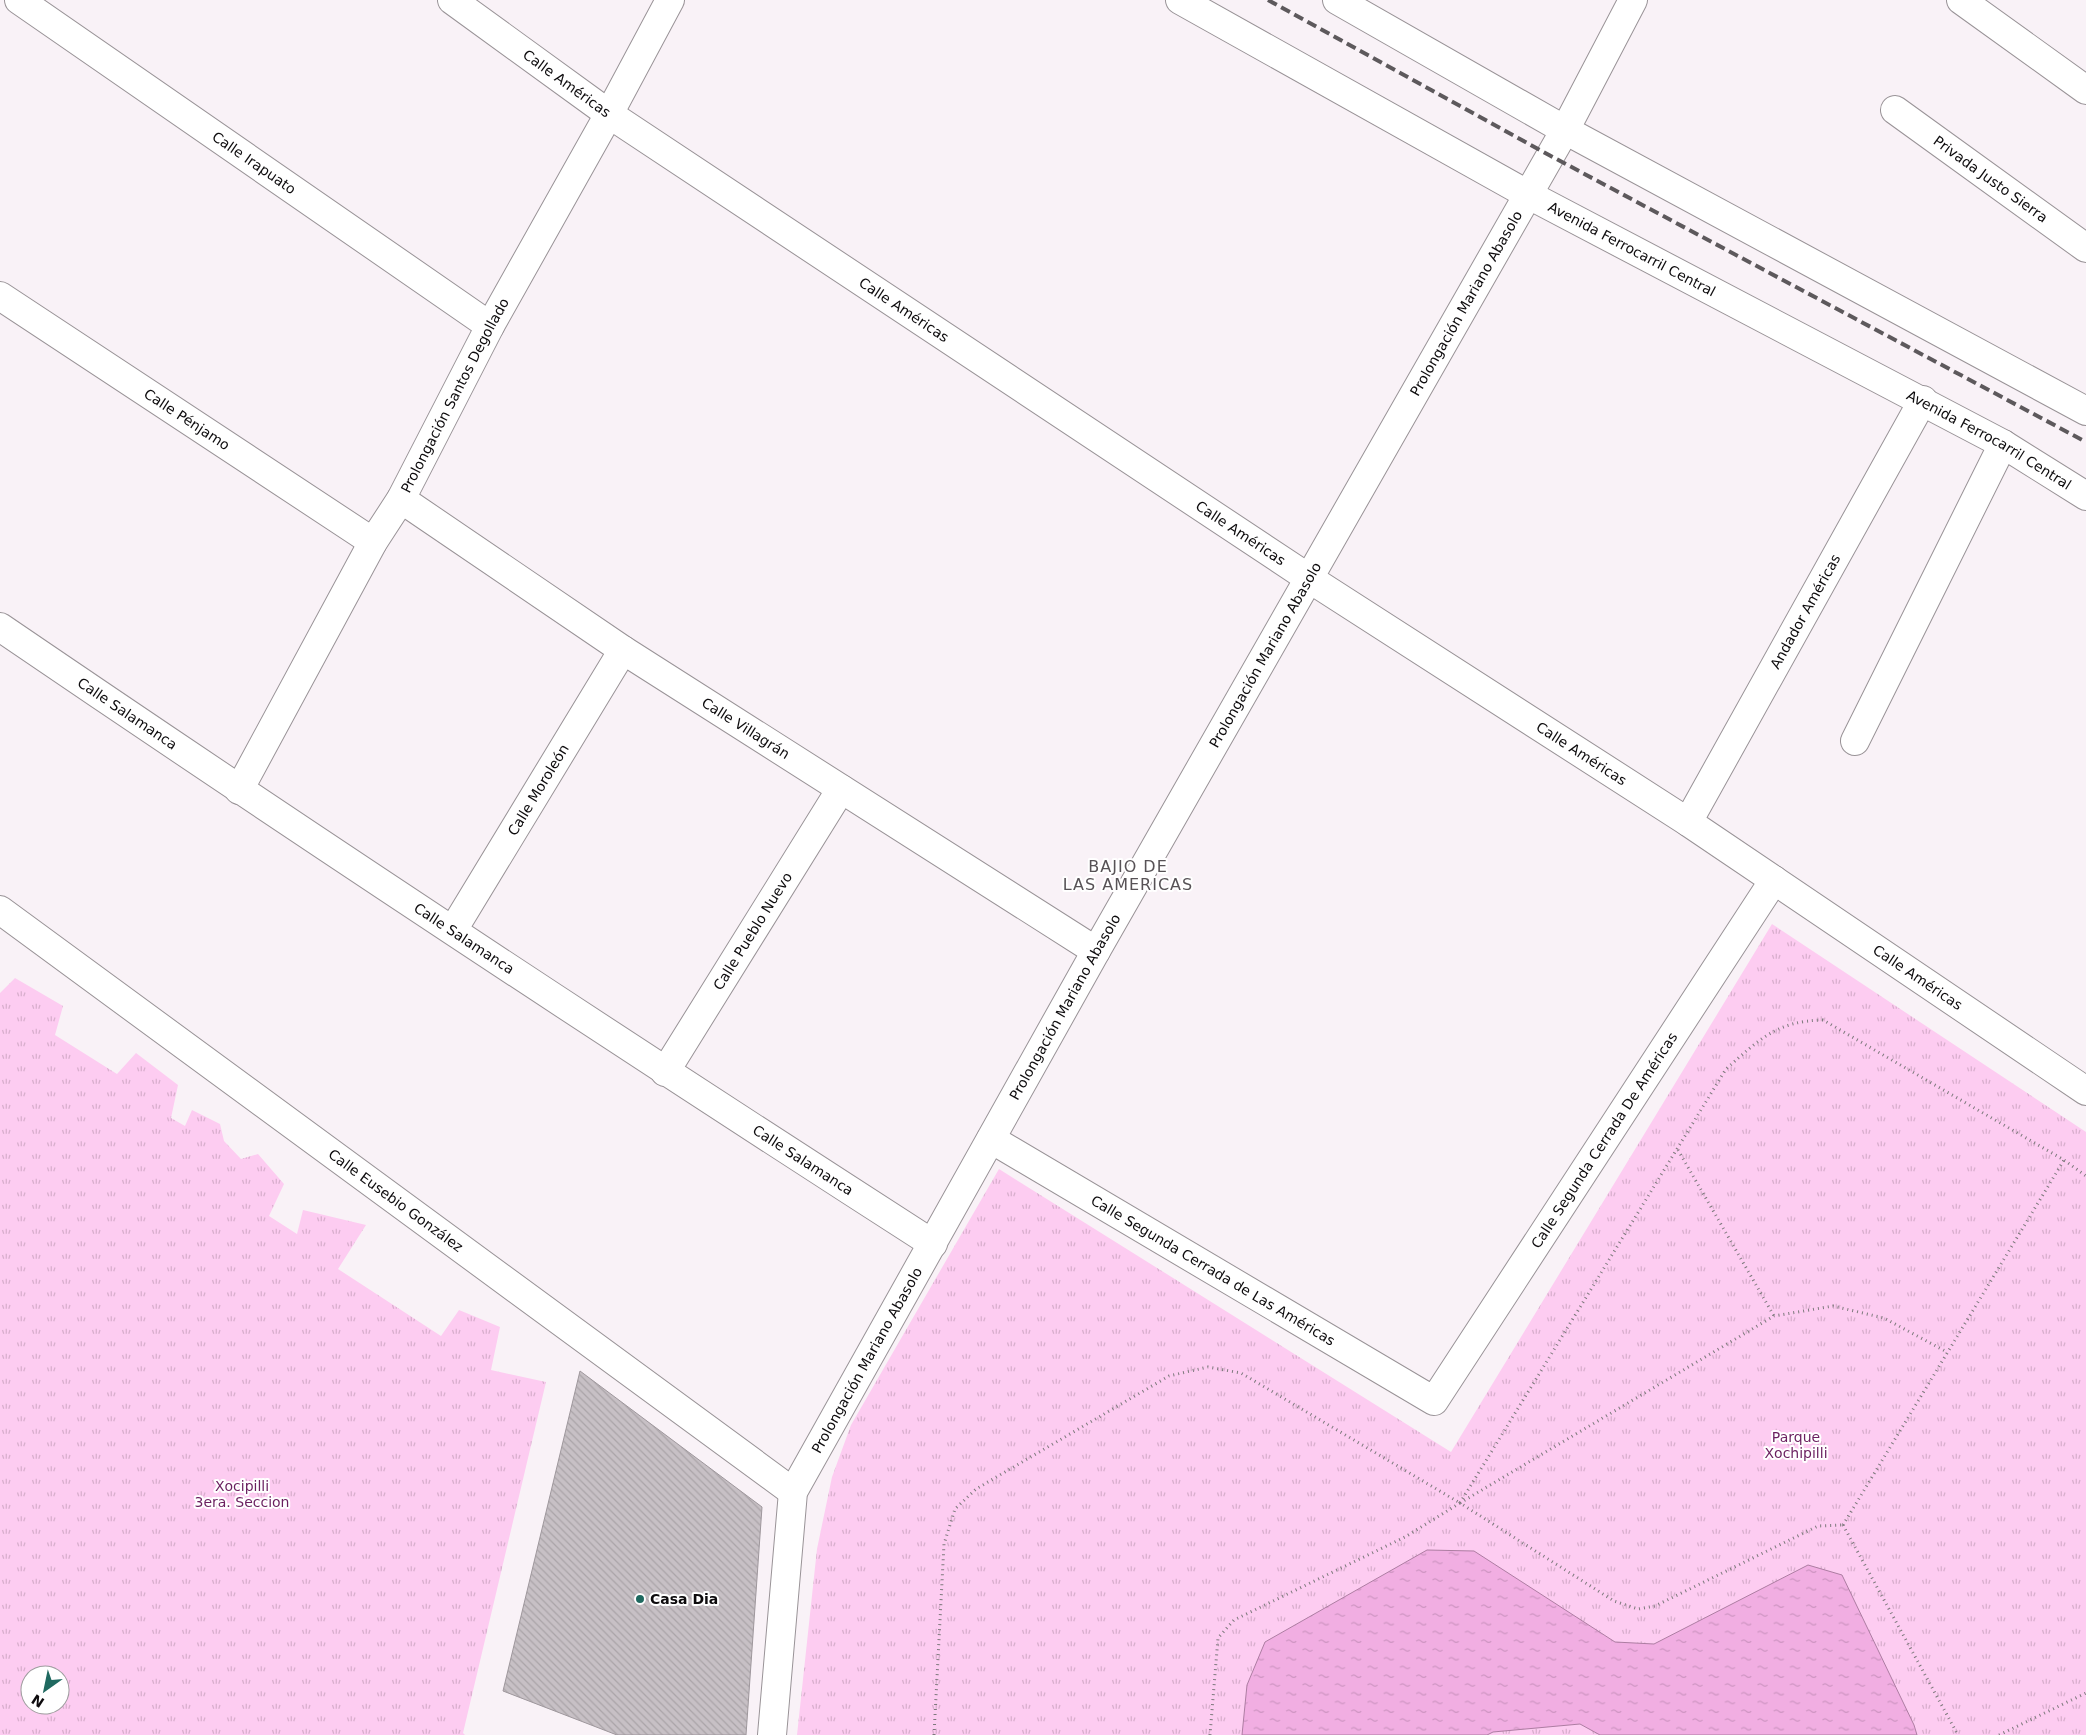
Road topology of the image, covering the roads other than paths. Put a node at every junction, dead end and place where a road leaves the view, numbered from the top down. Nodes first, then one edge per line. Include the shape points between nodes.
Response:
1 (19, 0) edge
2 (452, 0) edge
3 (670, 0) edge
4 (1180, 0) edge
5 (1337, 0) edge
6 (1633, 0) edge
7 (1960, 0) edge
8 (2086, 90) edge
9 (1895, 110) dead end
10 (609, 114) junction
11 (1564, 130) junction
12 (1527, 194) junction
13 (2086, 248) edge
14 (0, 296) edge
15 (490, 326) junction
16 (1923, 400) junction
17 (2086, 411) edge
18 (2003, 444) junction
19 (2086, 496) edge
20 (401, 499) junction
21 (373, 542) junction
22 (1310, 579) junction
23 (0, 627) edge
24 (623, 650) junction
25 (1855, 741) dead end
26 (841, 789) junction
27 (239, 790) junction
28 (1688, 822) junction
29 (1774, 880) junction
30 (0, 910) edge
31 (453, 930) junction
32 (1096, 951) junction
33 (665, 1072) junction
34 (2086, 1091) edge
35 (991, 1139) junction
36 (933, 1244) junction
37 (1434, 1401) joint
38 (793, 1492) junction
39 (772, 1735) edge

1 - 15 street, Calle Irapuato
2 - 10 street, Calle Américas
3 - 10 street, Prolongación Santos Degollado
4 - 12 street, Avenida Ferrocarril Central
5 - 11 street
6 - 11 street, Prolongación Mariano Abasolo
7 - 8 street
9 - 13 street, Privada Justo Sierra
10 - 15 street, Prolongación Santos Degollado
10 - 22 street, Calle Américas
11 - 12 street, Prolongación Mariano Abasolo
11 - 17 street
12 - 16 street, Avenida Ferrocarril Central
12 - 22 street, Prolongación Mariano Abasolo
14 - 21 street, Calle Pénjamo
15 - 20 street, Prolongación Santos Degollado
16 - 18 street, Avenida Ferrocarril Central
16 - 28 street, Andador Américas
18 - 19 street, Avenida Ferrocarril Central
18 - 25 street
20 - 21 street, Prolongación Santos Degollado
20 - 24 street, Calle Villagrán
21 - 27 street, Prolongación Santos Degollado
22 - 28 street, Calle Américas
22 - 32 street, Prolongación Mariano Abasolo
23 - 27 street, Calle Salamanca
24 - 26 street, Calle Villagrán
24 - 31 street, Calle Moroleón
26 - 32 street, Calle Villagrán
26 - 33 street, Calle Pueblo Nuevo
27 - 31 street, Calle Salamanca
28 - 29 street, Calle Américas
29 - 34 street, Calle Américas
29 - 37 street, Calle Segunda Cerrada De Américas
30 - 38 street, Calle Eusebio González
31 - 33 street, Calle Salamanca
32 - 35 street, Prolongación Mariano Abasolo
33 - 36 street, Calle Salamanca
35 - 36 street, Prolongación Mariano Abasolo
35 - 37 street, Calle Segunda Cerrada de Las Américas
36 - 38 street, Prolongación Mariano Abasolo
38 - 39 street, Prolongación Mariano Abasolo

